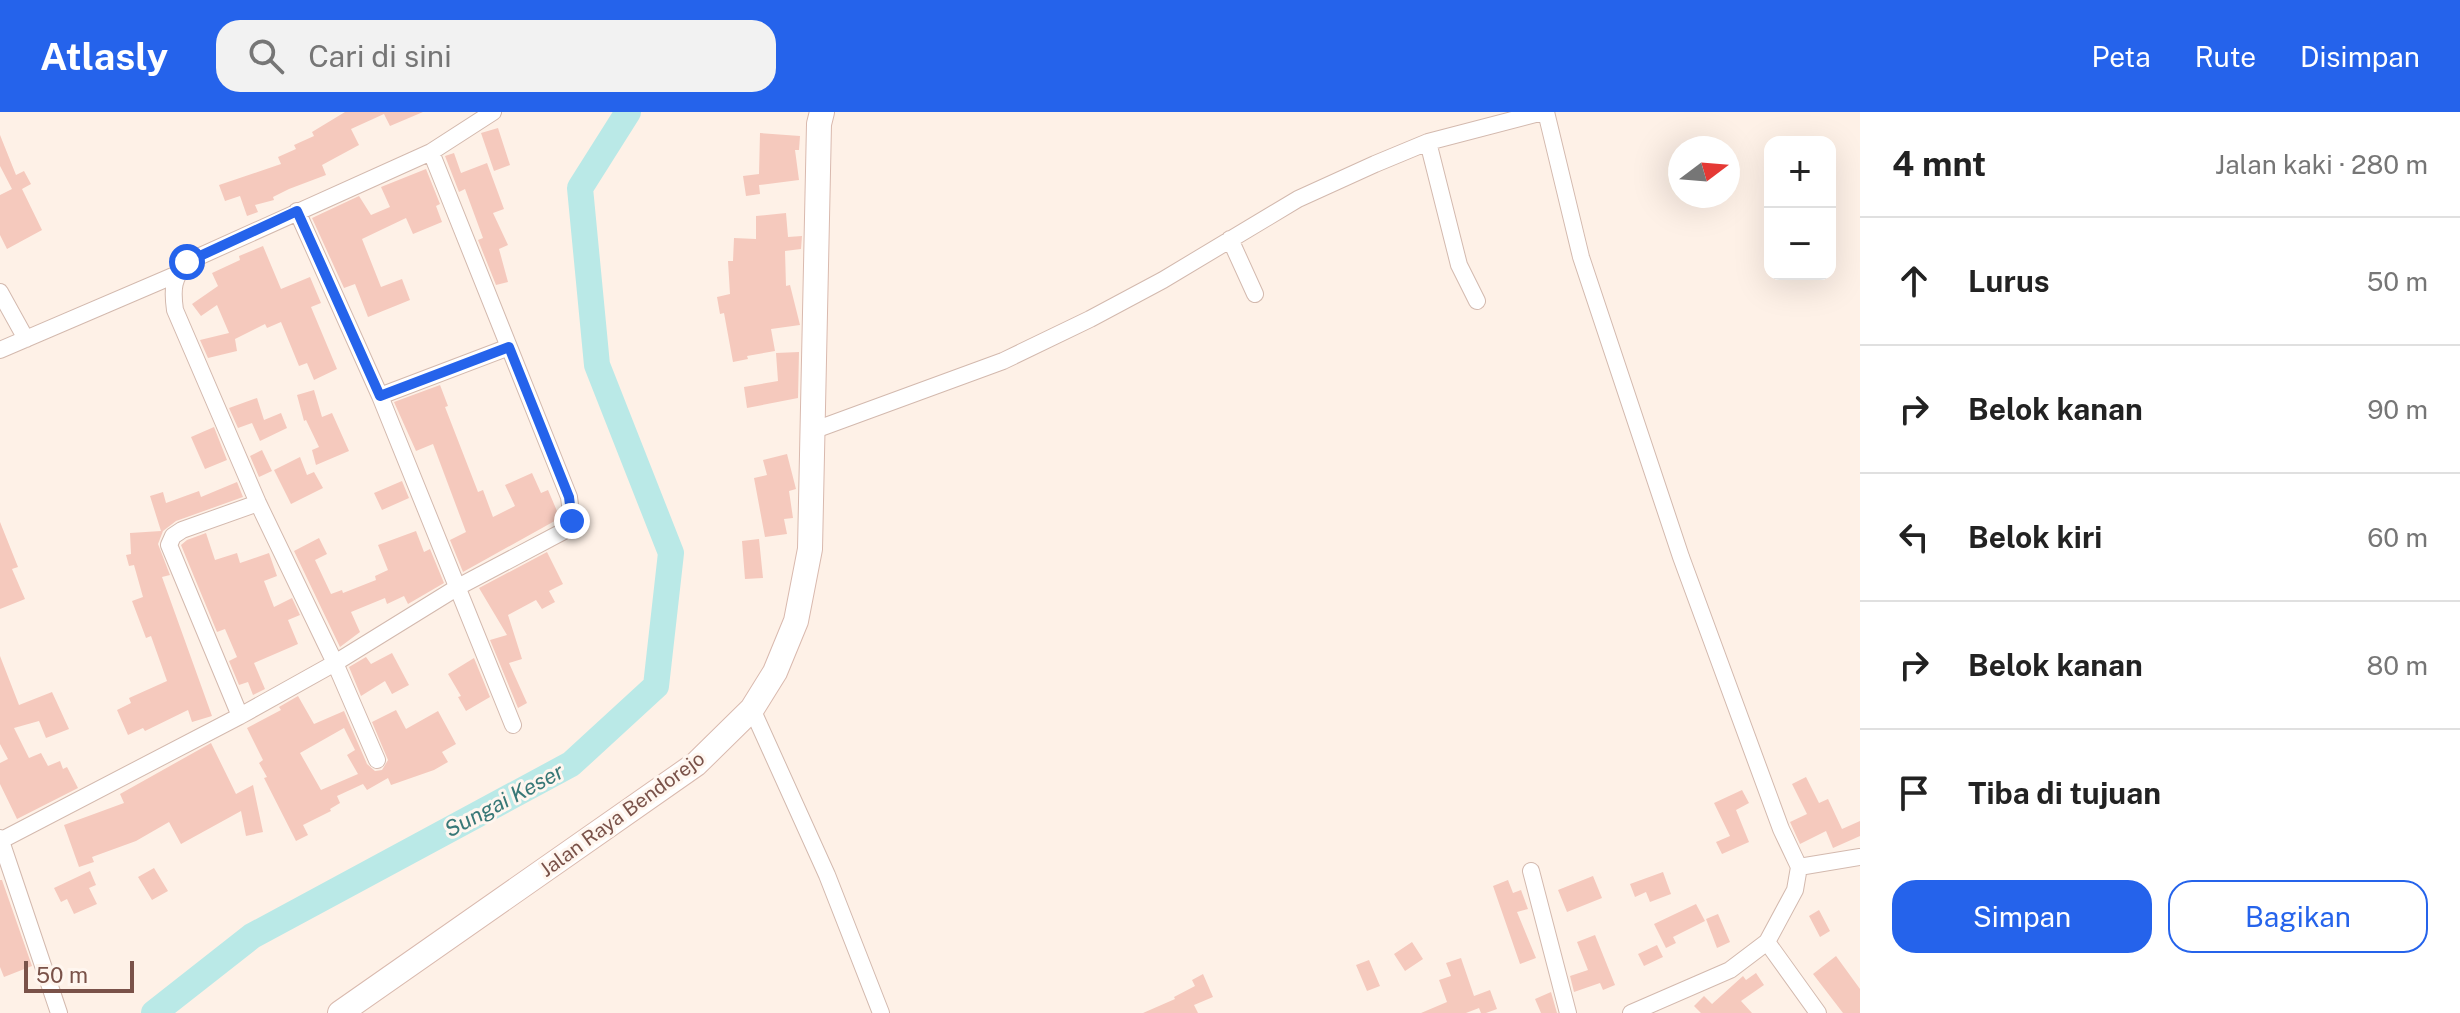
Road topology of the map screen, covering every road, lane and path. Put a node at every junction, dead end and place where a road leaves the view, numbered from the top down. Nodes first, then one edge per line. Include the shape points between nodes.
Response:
1 (493, 112) edge
2 (822, 112) edge
3 (1544, 112) edge
4 (1428, 142) junction
5 (431, 152) junction
6 (297, 211) junction
7 (1230, 239) junction
8 (175, 275) junction
9 (0, 292) edge
10 (1255, 294) dead end
11 (1477, 301) dead end
12 (26, 339) junction
13 (509, 347) junction
14 (0, 350) edge
15 (380, 396) junction
16 (812, 431) junction
17 (258, 503) junction
18 (458, 587) junction
19 (335, 663) junction
20 (752, 709) junction
21 (240, 716) junction
22 (513, 725) dead end
23 (377, 760) dead end
24 (0, 840) edge
25 (1860, 857) edge
26 (1799, 867) junction
27 (1531, 871) dead end
28 (1767, 942) junction
29 (59, 1013) edge
30 (340, 1013) edge
31 (881, 1013) edge
32 (1568, 1013) edge
33 (1631, 1013) edge
34 (1818, 1013) edge

1 - 5 street
2 - 16 main road, Jalan Raya Bendorejo
3 - 4 street
3 - 26 street via 1581,257 1681,557
4 - 7 street via 1298,199
4 - 11 street via 1459,265
5 - 6 street
5 - 13 street
6 - 8 street via 187,262
6 - 15 street
7 - 10 street
7 - 16 street via 1163,280 1003,361
8 - 12 street
8 - 17 street via 175,310
9 - 12 street
12 - 14 street
13 - 15 street
13 - 18 street via 569,497 572,521 564,531
15 - 18 street
16 - 20 main road, Jalan Raya Bendorejo via 810,549 796,621 775,672
17 - 19 street
17 - 21 street via 182,530 169,545
18 - 19 street
18 - 22 street
19 - 21 street
19 - 23 street
20 - 30 main road, Jalan Raya Bendorejo via 696,764
20 - 31 street via 827,875
21 - 24 street
24 - 29 street
25 - 26 street
26 - 28 street via 1795,890
27 - 32 street
28 - 33 street via 1730,970
28 - 34 street

